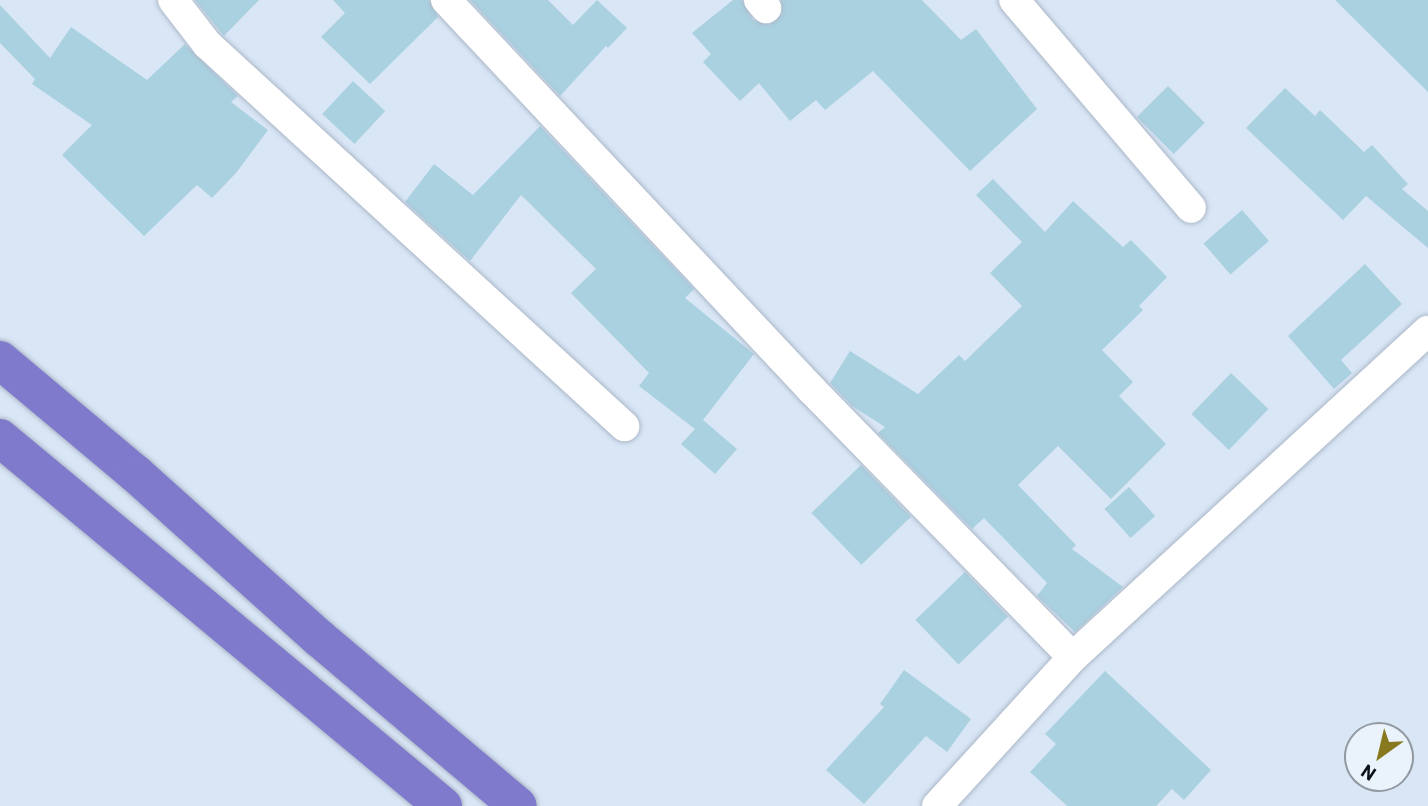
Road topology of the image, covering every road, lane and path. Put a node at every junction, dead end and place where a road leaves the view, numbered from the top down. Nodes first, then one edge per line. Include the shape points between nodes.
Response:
1 (173, 0) edge
2 (446, 0) edge
3 (1014, 0) edge
4 (1191, 208) dead end
5 (1428, 331) edge
6 (0, 360) edge
7 (624, 426) dead end
8 (0, 438) edge
9 (1073, 657) junction
10 (443, 806) edge
11 (519, 806) edge
12 (937, 806) edge

1 - 7 street via 207,44
2 - 9 street via 783,360
3 - 4 street
5 - 9 street
6 - 11 highway
8 - 10 highway
9 - 12 street

